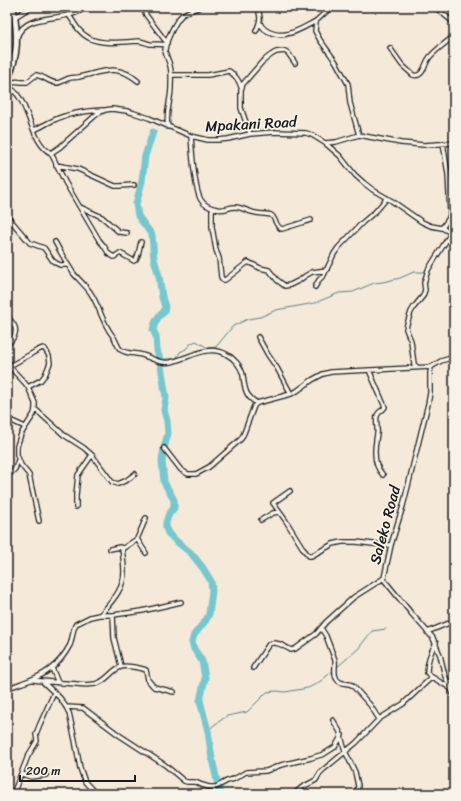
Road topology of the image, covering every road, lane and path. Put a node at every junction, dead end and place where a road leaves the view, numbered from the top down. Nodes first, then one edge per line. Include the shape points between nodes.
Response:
1 (13, 7) edge
2 (31, 7) edge
3 (86, 7) edge
4 (143, 7) edge
5 (201, 7) edge
6 (257, 7) edge
7 (330, 7) edge
8 (435, 7) edge
9 (69, 15) junction
10 (15, 17) junction
11 (316, 21) junction
12 (260, 23) junction
13 (454, 23) edge
14 (256, 31) dead end
15 (454, 36) edge
16 (17, 38) junction
17 (166, 44) junction
18 (390, 48) dead end
19 (295, 63) dead end
20 (171, 75) junction
21 (7, 80) edge
22 (138, 81) dead end
23 (8, 87) edge
24 (242, 87) junction
25 (105, 110) junction
26 (168, 127) junction
27 (34, 130) junction
28 (250, 134) junction
29 (359, 135) junction
30 (191, 136) junction
31 (325, 143) junction
32 (443, 143) junction
33 (454, 143) edge
34 (51, 153) junction
35 (56, 165) junction
36 (134, 185) dead end
37 (387, 198) junction
38 (80, 207) junction
39 (212, 208) junction
40 (452, 214) edge
41 (7, 216) edge
42 (311, 220) dead end
43 (442, 228) junction
44 (127, 233) dead end
45 (451, 233) junction
46 (454, 237) edge
47 (55, 242) dead end
48 (141, 242) dead end
49 (68, 265) junction
50 (327, 270) junction
51 (315, 287) dead end
52 (7, 313) edge
53 (258, 337) dead end
54 (7, 345) edge
55 (454, 357) edge
56 (8, 367) edge
57 (431, 367) junction
58 (417, 368) junction
59 (369, 370) junction
60 (28, 387) junction
61 (291, 394) junction
62 (256, 404) junction
63 (36, 409) junction
64 (7, 426) edge
65 (25, 427) junction
66 (164, 448) dead end
67 (92, 455) junction
68 (18, 460) junction
69 (135, 474) dead end
70 (383, 475) dead end
71 (7, 477) edge
72 (290, 491) dead end
73 (76, 507) dead end
74 (279, 512) junction
75 (146, 518) dead end
76 (261, 520) dead end
77 (39, 521) dead end
78 (137, 539) junction
79 (391, 544) junction
80 (454, 546) edge
81 (110, 549) dead end
82 (122, 549) junction
83 (146, 553) dead end
84 (454, 559) edge
85 (384, 578) junction
86 (181, 602) dead end
87 (99, 615) junction
88 (113, 615) junction
89 (454, 621) edge
90 (321, 628) junction
91 (427, 632) junction
92 (436, 643) junction
93 (121, 666) junction
94 (52, 668) junction
95 (253, 668) dead end
96 (432, 677) junction
97 (33, 680) junction
98 (42, 681) junction
99 (58, 683) junction
100 (7, 688) edge
101 (450, 688) junction
102 (174, 692) dead end
103 (54, 693) junction
104 (454, 696) edge
105 (66, 707) junction
106 (379, 719) junction
107 (333, 720) dead end
108 (342, 735) junction
109 (346, 751) junction
110 (22, 774) junction
111 (46, 775) dead end
112 (13, 794) edge
113 (96, 794) edge
114 (294, 794) edge
115 (357, 794) edge

1 - 10 street
2 - 10 street
3 - 9 street
4 - 17 street
5 - 17 street via 186,12 179,18
6 - 12 street via 261,15
7 - 11 street
8 - 13 street
9 - 16 street via 30,24 20,30
9 - 17 street via 76,27 95,41
10 - 16 street
11 - 12 street via 286,34 267,31
11 - 29 street via 315,30 320,40 348,84 350,103
12 - 14 street
15 - 18 street via 429,58 422,72 415,76 402,65
16 - 21 street via 15,57
17 - 20 street
19 - 24 street via 285,51 276,52 262,62
20 - 24 street via 208,75 229,71
20 - 26 street
22 - 23 street via 131,75 111,70 68,78 57,83 36,75 27,82 13,82
23 - 27 street via 12,88 20,99
24 - 28 street via 241,108
25 - 26 street, Mpakani Road via 127,111
25 - 27 street, Mpakani Road via 67,116
25 - 34 street
26 - 30 street, Mpakani Road
27 - 34 street via 41,144
28 - 30 street, Mpakani Road via 218,140
28 - 31 street, Mpakani Road via 306,133
29 - 31 street
29 - 32 street via 401,143
30 - 39 street via 199,194 203,202
31 - 37 street, Mpakani Road via 340,156 358,179
32 - 33 street
32 - 40 street
34 - 35 street
35 - 36 street via 78,169 115,186
35 - 38 street
37 - 43 street, Mpakani Road via 422,222
37 - 50 street via 338,248
38 - 44 street via 102,217 118,232
38 - 48 street via 110,256 114,257 120,253 134,261
39 - 42 street via 220,210 235,207 270,215 282,229
39 - 50 street via 213,231 222,280 248,262 269,270 285,286 312,272
40 - 43 street
41 - 49 street via 30,243 44,248 56,263
43 - 45 street, Mpakani Road
45 - 46 street
45 - 58 street via 428,270 423,296 411,312 407,324 406,329
47 - 49 street
49 - 62 street via 91,293 105,325 120,349 166,362 204,351 226,353 240,367 247,393
50 - 51 street
52 - 54 street via 15,331 13,339
53 - 61 street
55 - 57 street
56 - 60 street
56 - 60 street via 38,350 45,349 50,363 45,375
57 - 58 street
57 - 79 street, Saleko Road via 430,397
58 - 59 street
59 - 61 street via 323,374
59 - 70 street via 385,408 377,416 375,444 378,469
60 - 63 street
61 - 62 street
62 - 66 street via 241,439 215,463 196,474 181,470
63 - 65 street
63 - 67 street via 64,435
64 - 65 street via 12,421
65 - 68 street via 17,446
67 - 69 street via 114,484
67 - 73 street via 78,474
68 - 71 street via 15,469
68 - 77 street via 29,475
72 - 74 street via 273,503
74 - 76 street
74 - 79 street via 309,556 342,542
75 - 78 street
78 - 82 street
78 - 83 street
79 - 85 street, Saleko Road
80 - 84 street
81 - 82 street
82 - 87 street via 122,584 116,596
85 - 90 street via 354,597
85 - 91 street, Saleko Road
86 - 88 street
87 - 88 street
87 - 94 street via 74,626 70,645
88 - 93 street via 114,638
89 - 91 street
90 - 95 street via 295,649 290,650 275,643 268,644
90 - 106 street via 336,663 334,670 338,680 352,685
91 - 92 street, Saleko Road
92 - 96 street via 426,670
92 - 101 street, Saleko Road
93 - 99 street via 101,683
93 - 102 street via 146,670 148,680 154,686
94 - 97 street
94 - 99 street
96 - 101 street
96 - 106 street via 402,704
97 - 98 street
97 - 100 street
98 - 99 street
98 - 103 street
101 - 104 street, Saleko Road
103 - 105 street
103 - 110 street
105 - 108 street via 83,708 187,782 213,787 246,772 266,771 324,754 335,747
105 - 113 street via 80,768 85,782
106 - 109 street
107 - 108 street
108 - 109 street
109 - 114 street via 323,770 316,780
109 - 115 street via 355,772
110 - 111 street via 31,777
110 - 112 street

